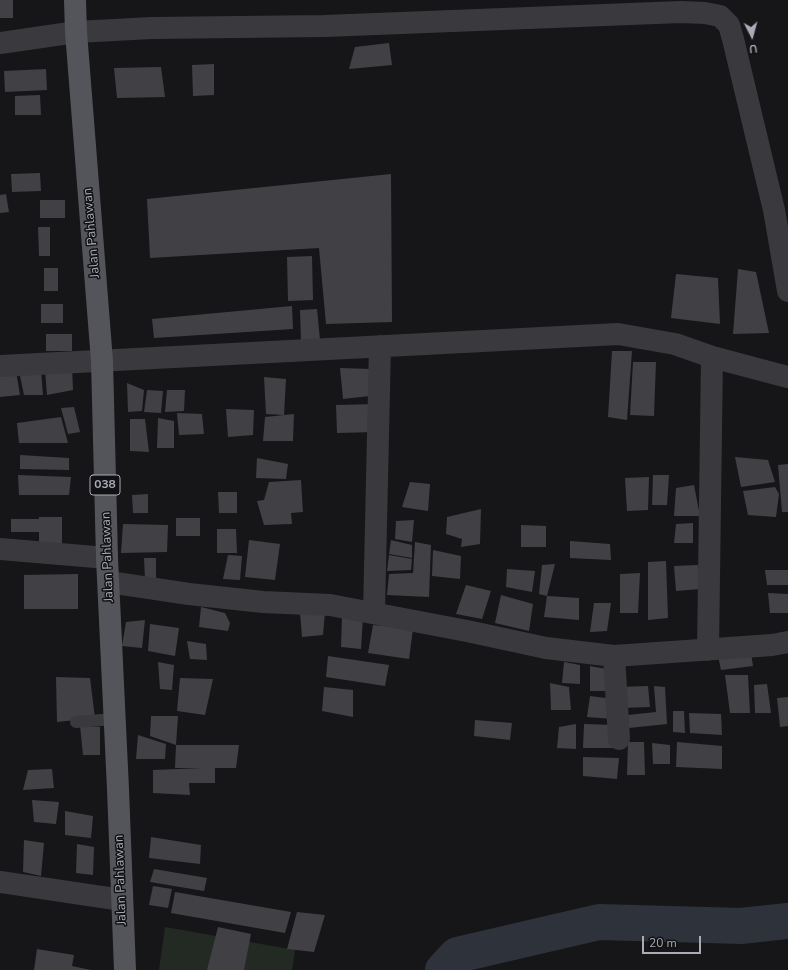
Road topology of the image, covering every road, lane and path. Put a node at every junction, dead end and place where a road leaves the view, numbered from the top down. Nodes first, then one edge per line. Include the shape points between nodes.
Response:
1 (75, 0) edge
2 (76, 32) junction
3 (0, 43) edge
4 (788, 291) edge
5 (380, 346) junction
6 (712, 356) junction
7 (102, 361) junction
8 (0, 366) edge
9 (788, 377) edge
10 (0, 549) edge
11 (107, 558) junction
12 (109, 582) junction
13 (374, 613) junction
14 (788, 642) edge
15 (708, 650) junction
16 (614, 656) junction
17 (115, 719) junction
18 (76, 722) dead end
19 (619, 739) dead end
20 (0, 882) edge
21 (122, 900) junction
22 (125, 970) edge

1 - 2 main road, Jalan Pahlawan / 038
2 - 3 street
2 - 4 street via 152,28 325,26 681,12 720,16 729,25 733,38 774,210
2 - 7 main road, Jalan Pahlawan / 038
5 - 6 street via 618,334 675,344
5 - 7 street
5 - 13 street
6 - 9 street
6 - 15 street
7 - 8 street
7 - 11 main road, Jalan Pahlawan / 038
10 - 11 street
11 - 12 main road, Jalan Pahlawan / 038
12 - 13 street via 189,594 330,606
12 - 17 main road, Jalan Pahlawan / 038
13 - 16 street via 546,648
14 - 15 street
15 - 16 street
16 - 19 street
17 - 18 lane
17 - 21 main road, Jalan Pahlawan / 038
20 - 21 street
21 - 22 main road, Jalan Pahlawan / 038

